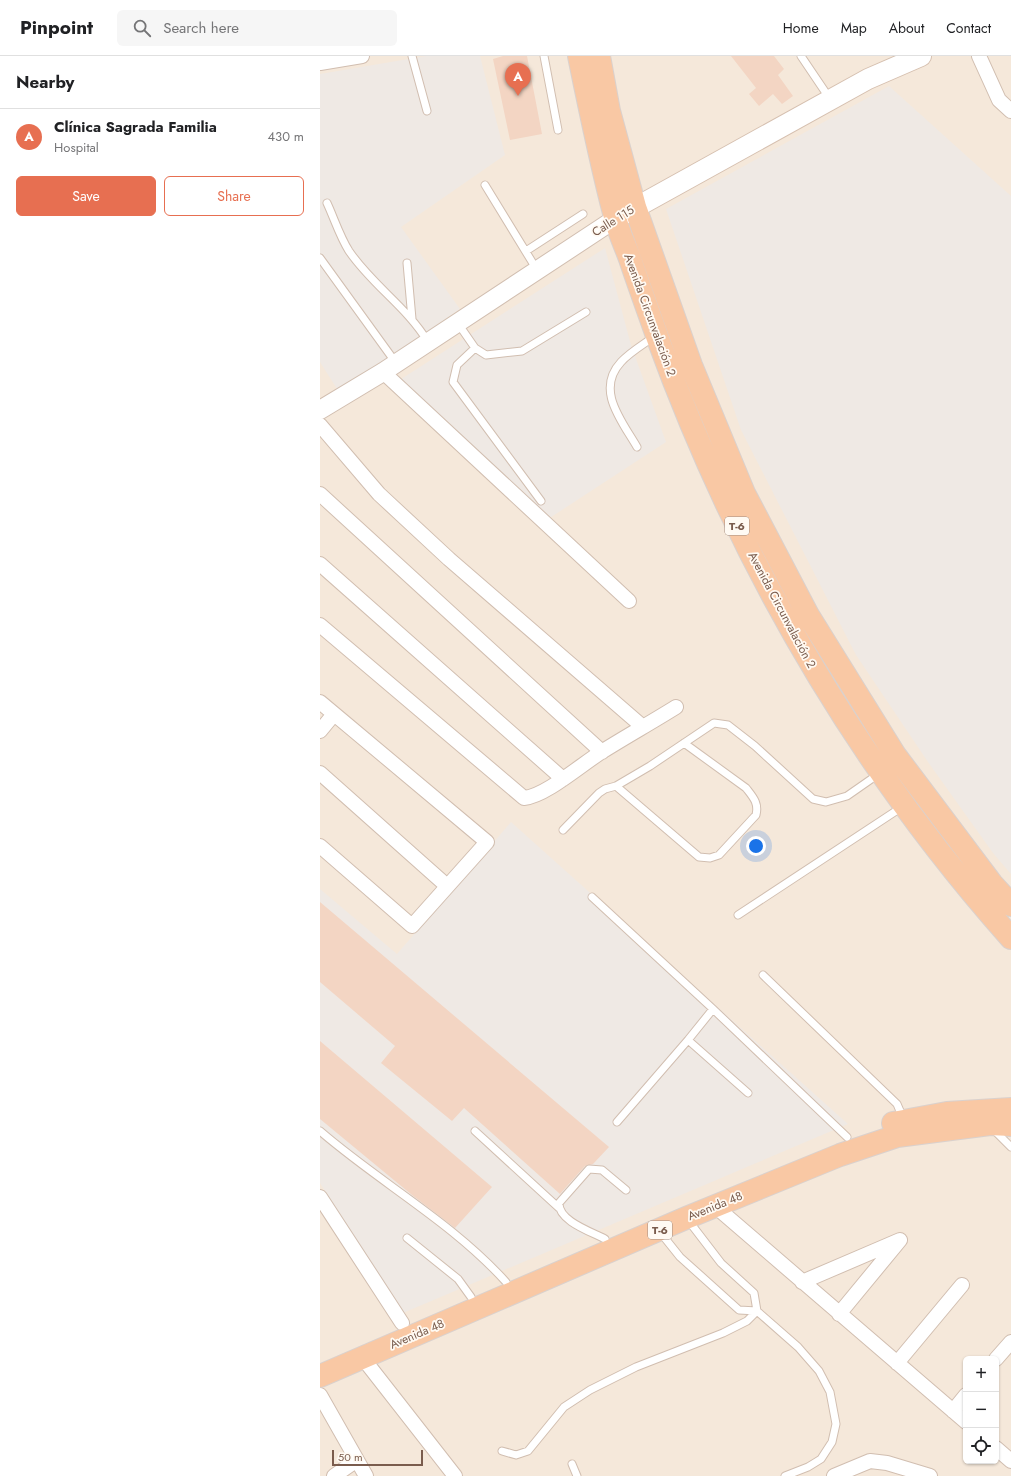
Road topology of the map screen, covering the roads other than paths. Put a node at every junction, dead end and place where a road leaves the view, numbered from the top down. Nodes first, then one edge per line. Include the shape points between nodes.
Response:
1 (412, 56) edge
2 (544, 56) edge
3 (579, 56) edge
4 (599, 56) edge
5 (801, 56) edge
6 (921, 56) edge
7 (979, 56) edge
8 (353, 57) edge
9 (320, 63) edge
10 (831, 101) junction
11 (426, 111) dead end
12 (1011, 111) edge
13 (558, 130) dead end
14 (485, 185) dead end
15 (327, 203) dead end
16 (635, 207) junction
17 (583, 214) dead end
18 (615, 219) junction
19 (526, 252) junction
20 (320, 258) edge
21 (407, 263) dead end
22 (537, 270) junction
23 (586, 312) dead end
24 (412, 319) junction
25 (457, 322) junction
26 (657, 335) junction
27 (428, 342) junction
28 (475, 348) junction
29 (390, 368) junction
30 (320, 410) edge
31 (320, 425) edge
32 (637, 447) dead end
33 (320, 494) edge
34 (541, 501) dead end
35 (320, 564) edge
36 (629, 601) dead end
37 (320, 625) edge
38 (320, 702) edge
39 (676, 707) dead end
40 (334, 714) junction
41 (643, 727) junction
42 (320, 731) edge
43 (684, 743) junction
44 (602, 752) junction
45 (320, 772) edge
46 (880, 773) junction
47 (563, 779) junction
48 (616, 786) junction
49 (904, 806) junction
50 (563, 830) dead end
51 (320, 846) edge
52 (447, 886) junction
53 (592, 897) dead end
54 (1011, 905) edge
55 (738, 915) dead end
56 (1011, 938) edge
57 (763, 975) dead end
58 (713, 1009) junction
59 (688, 1040) junction
60 (748, 1092) dead end
61 (1011, 1109) edge
62 (904, 1120) junction
63 (617, 1122) dead end
64 (990, 1124) junction
65 (1011, 1125) edge
66 (320, 1131) edge
67 (475, 1131) dead end
68 (847, 1137) junction
69 (1011, 1147) edge
70 (626, 1190) dead end
71 (320, 1197) edge
72 (716, 1206) junction
73 (559, 1208) junction
74 (686, 1218) junction
75 (658, 1230) junction
76 (407, 1238) dead end
77 (606, 1238) junction
78 (506, 1282) junction
79 (802, 1282) junction
80 (962, 1286) dead end
81 (471, 1297) junction
82 (757, 1311) junction
83 (839, 1314) junction
84 (402, 1323) junction
85 (1011, 1342) edge
86 (999, 1356) edge
87 (362, 1357) junction
88 (320, 1360) edge
89 (896, 1363) junction
90 (320, 1376) edge
91 (320, 1395) edge
92 (963, 1399) edge
93 (953, 1411) junction
94 (963, 1419) edge
95 (502, 1450) dead end
96 (999, 1450) edge
97 (1010, 1459) edge
98 (358, 1460) junction
99 (572, 1464) dead end
100 (334, 1476) edge
101 (366, 1476) edge
102 (455, 1476) edge
103 (577, 1476) edge
104 (785, 1476) edge
105 (834, 1476) edge
106 (930, 1476) edge

1 - 11 lane
2 - 13 lane
3 - 18 highway, Avenida Circunvalación 2 / T-6
4 - 16 highway, Avenida Circunvalación 2 / T-6 via 609,111
5 - 10 lane
6 - 10 main road, Calle 115 via 868,79
7 - 12 street via 999,100
8 - 9 street
10 - 16 main road, Calle 115
14 - 19 lane
15 - 24 lane via 349,250 378,285
16 - 18 main road, Calle 115
16 - 54 highway, Avenida Circunvalación 2 / T-6 via 691,365 744,493 808,615 895,755 992,884
17 - 19 lane
18 - 22 street, Calle 115
18 - 26 highway, Avenida Circunvalación 2 / T-6
19 - 22 lane
20 - 29 lane
21 - 24 lane
22 - 25 street, Calle 115
23 - 28 lane via 522,351 486,355
24 - 27 lane
25 - 27 street, Calle 115
25 - 28 lane
26 - 32 lane via 621,361 610,376 613,406
26 - 46 highway, Avenida Circunvalación 2 / T-6 via 682,405 720,493 770,592 824,689
27 - 29 street, Calle 115
28 - 34 lane via 456,365 453,382
29 - 30 street, Calle 115
29 - 36 street
31 - 41 street via 384,499 449,559
33 - 44 street
35 - 47 street
37 - 47 street via 524,798
38 - 40 street
39 - 41 street
40 - 42 street
40 - 52 street via 487,842
41 - 44 street
43 - 46 lane via 714,723 728,725 813,799 826,802 847,796
43 - 48 lane
43 - 48 lane via 746,788 758,807 756,815 719,855 710,858 699,857
44 - 47 street
45 - 52 street
46 - 49 highway, Avenida Circunvalación 2 / T-6
48 - 50 lane via 599,793
49 - 55 lane
49 - 56 highway, Avenida Circunvalación 2 / T-6 via 968,889
51 - 52 street via 412,926
53 - 58 lane
57 - 62 lane via 897,1104
58 - 59 lane
58 - 68 lane
59 - 60 lane
59 - 63 lane
61 - 62 highway, Avenida 48 / T-6 via 947,1113
62 - 68 highway, Avenida 48 / T-6
64 - 65 highway, Avenida 48 / T-6
64 - 69 lane
64 - 72 highway, Avenida 48 / T-6 via 897,1136 840,1155
66 - 78 lane via 469,1244
67 - 73 lane
68 - 77 highway, Avenida 48 / T-6
70 - 73 lane via 602,1170 589,1170 559,1203
71 - 84 street
72 - 74 highway, Avenida 48 / T-6
72 - 79 street
73 - 77 lane via 566,1219
74 - 75 highway, Avenida 48 / T-6
74 - 82 lane via 721,1263 754,1293
75 - 82 lane via 680,1257 739,1310
75 - 87 highway, Avenida 48 / T-6
76 - 81 lane via 458,1279
77 - 78 highway, Avenida 48 / T-6
78 - 81 highway, Avenida 48 / T-6
79 - 83 street
79 - 83 street via 900,1240
80 - 89 street
81 - 84 highway, Avenida 48 / T-6
82 - 95 lane via 747,1321 723,1333 636,1367 590,1390 564,1407 528,1451 516,1455
82 - 104 lane via 798,1347 819,1371 830,1392 836,1424 832,1442 821,1459
83 - 89 street
84 - 88 highway, Avenida 48 / T-6
85 - 86 street
87 - 90 highway, Avenida 48 / T-6
87 - 102 street
89 - 93 street
91 - 98 street
92 - 93 street
93 - 94 street
96 - 97 street
98 - 100 street
98 - 101 street
99 - 103 lane
105 - 106 street via 870,1461 887,1463

